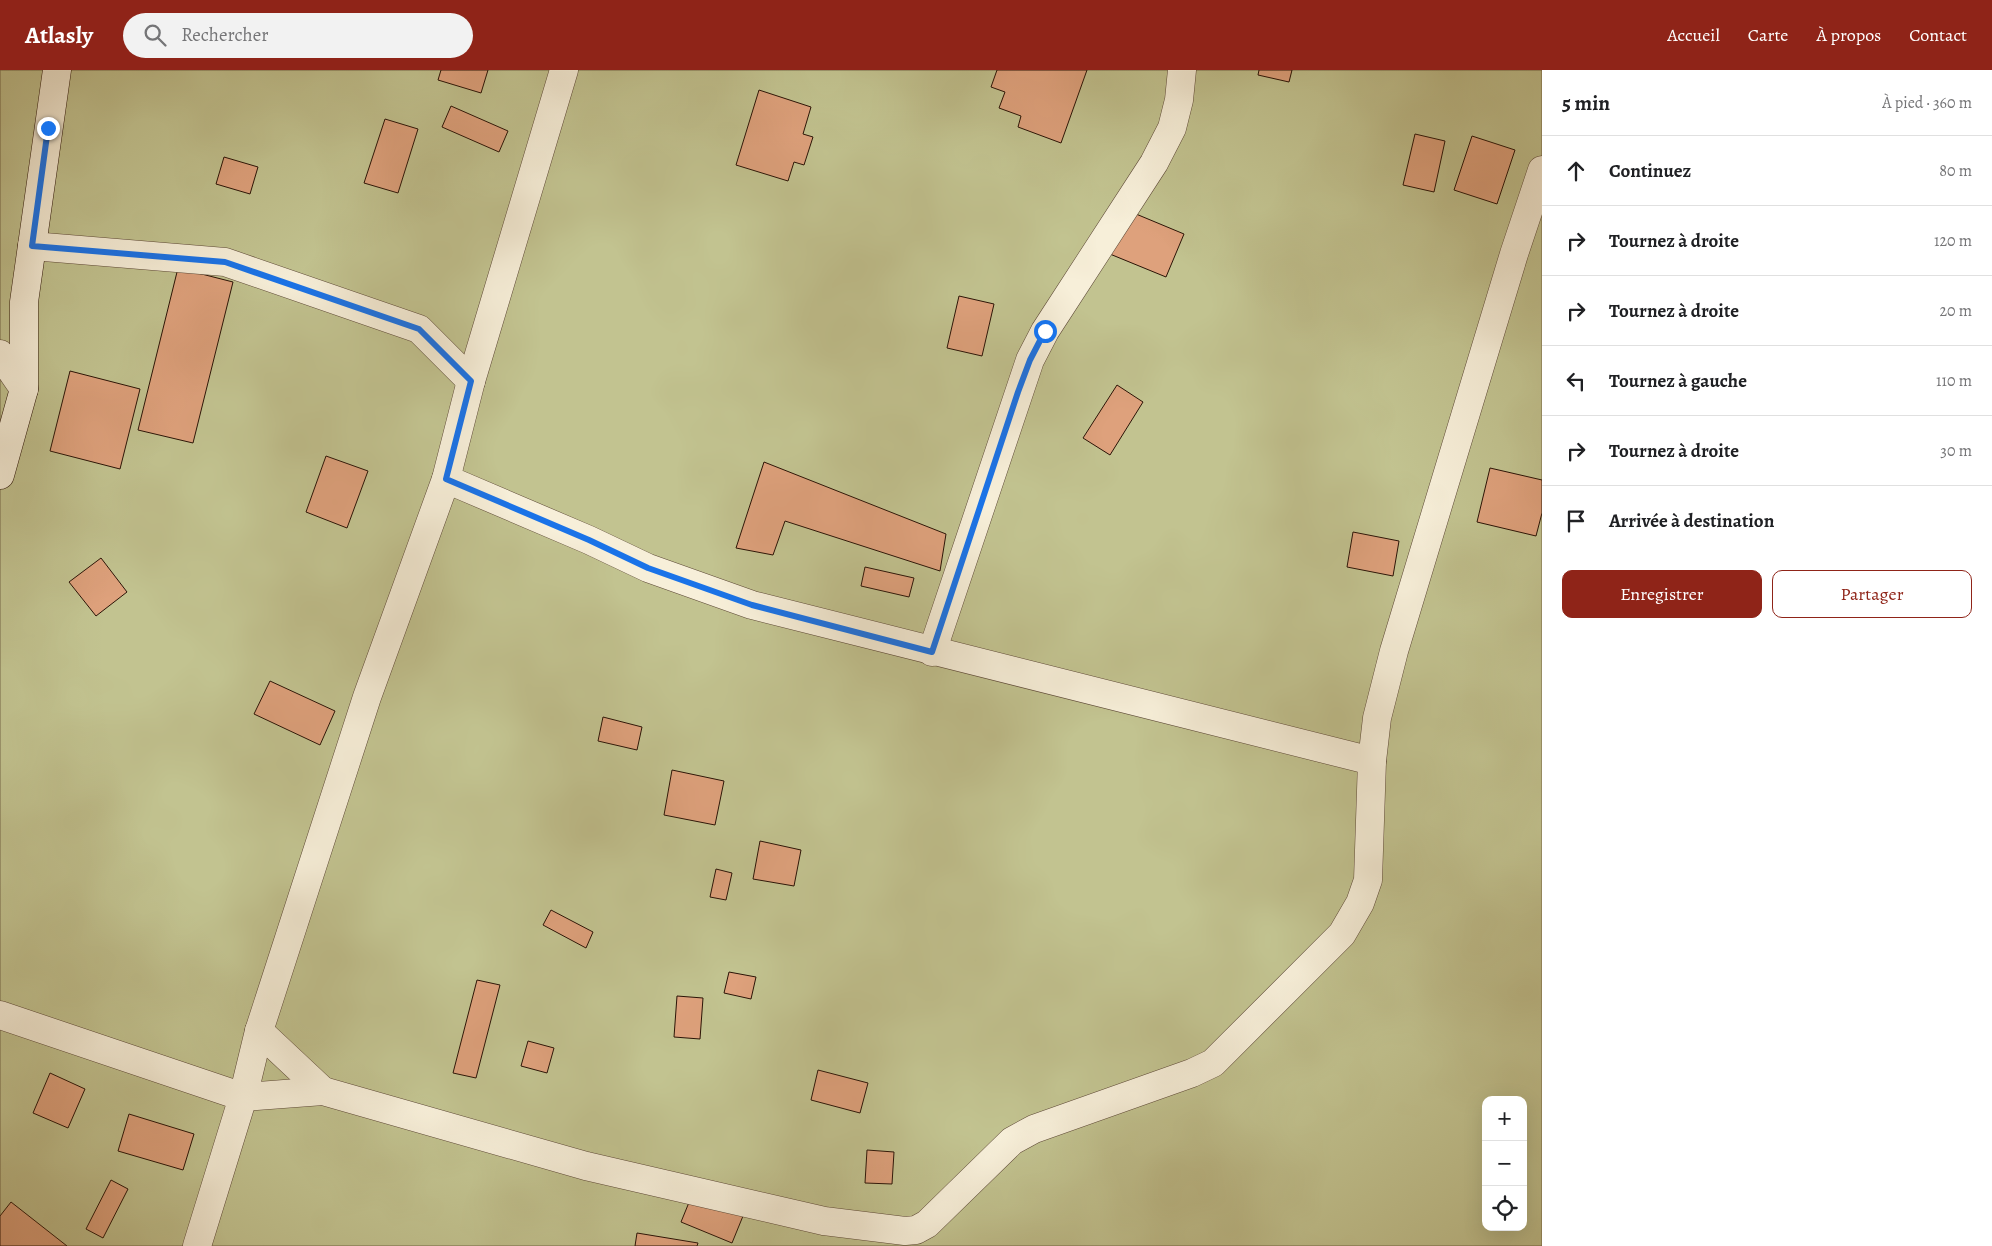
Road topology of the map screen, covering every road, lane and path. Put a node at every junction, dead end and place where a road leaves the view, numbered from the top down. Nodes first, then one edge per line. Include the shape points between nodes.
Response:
1 (57, 70) edge
2 (564, 70) edge
3 (1182, 70) edge
4 (1542, 170) edge
5 (32, 246) junction
6 (0, 354) edge
7 (471, 381) junction
8 (24, 389) junction
9 (0, 475) edge
10 (446, 479) junction
11 (932, 652) junction
12 (1372, 761) junction
13 (0, 1015) edge
14 (258, 1031) junction
15 (323, 1091) junction
16 (243, 1097) junction
17 (197, 1246) edge

1 - 5 street
2 - 7 street
3 - 11 street via 1172,128 1154,163 1045,331 1030,360
4 - 12 street via 1394,651 1377,718
5 - 7 street via 225,262 419,329
5 - 8 street via 24,302
6 - 8 street
7 - 10 street
8 - 9 street
10 - 11 street via 674,578 752,605
10 - 14 street via 366,697
11 - 12 street
12 - 15 street via 1368,880 1360,903 1342,934 1213,1063 1192,1074 1034,1129 1012,1141 927,1224 916,1230 824,1221 586,1166
13 - 16 street
14 - 15 street
14 - 16 street
15 - 16 street
16 - 17 street

